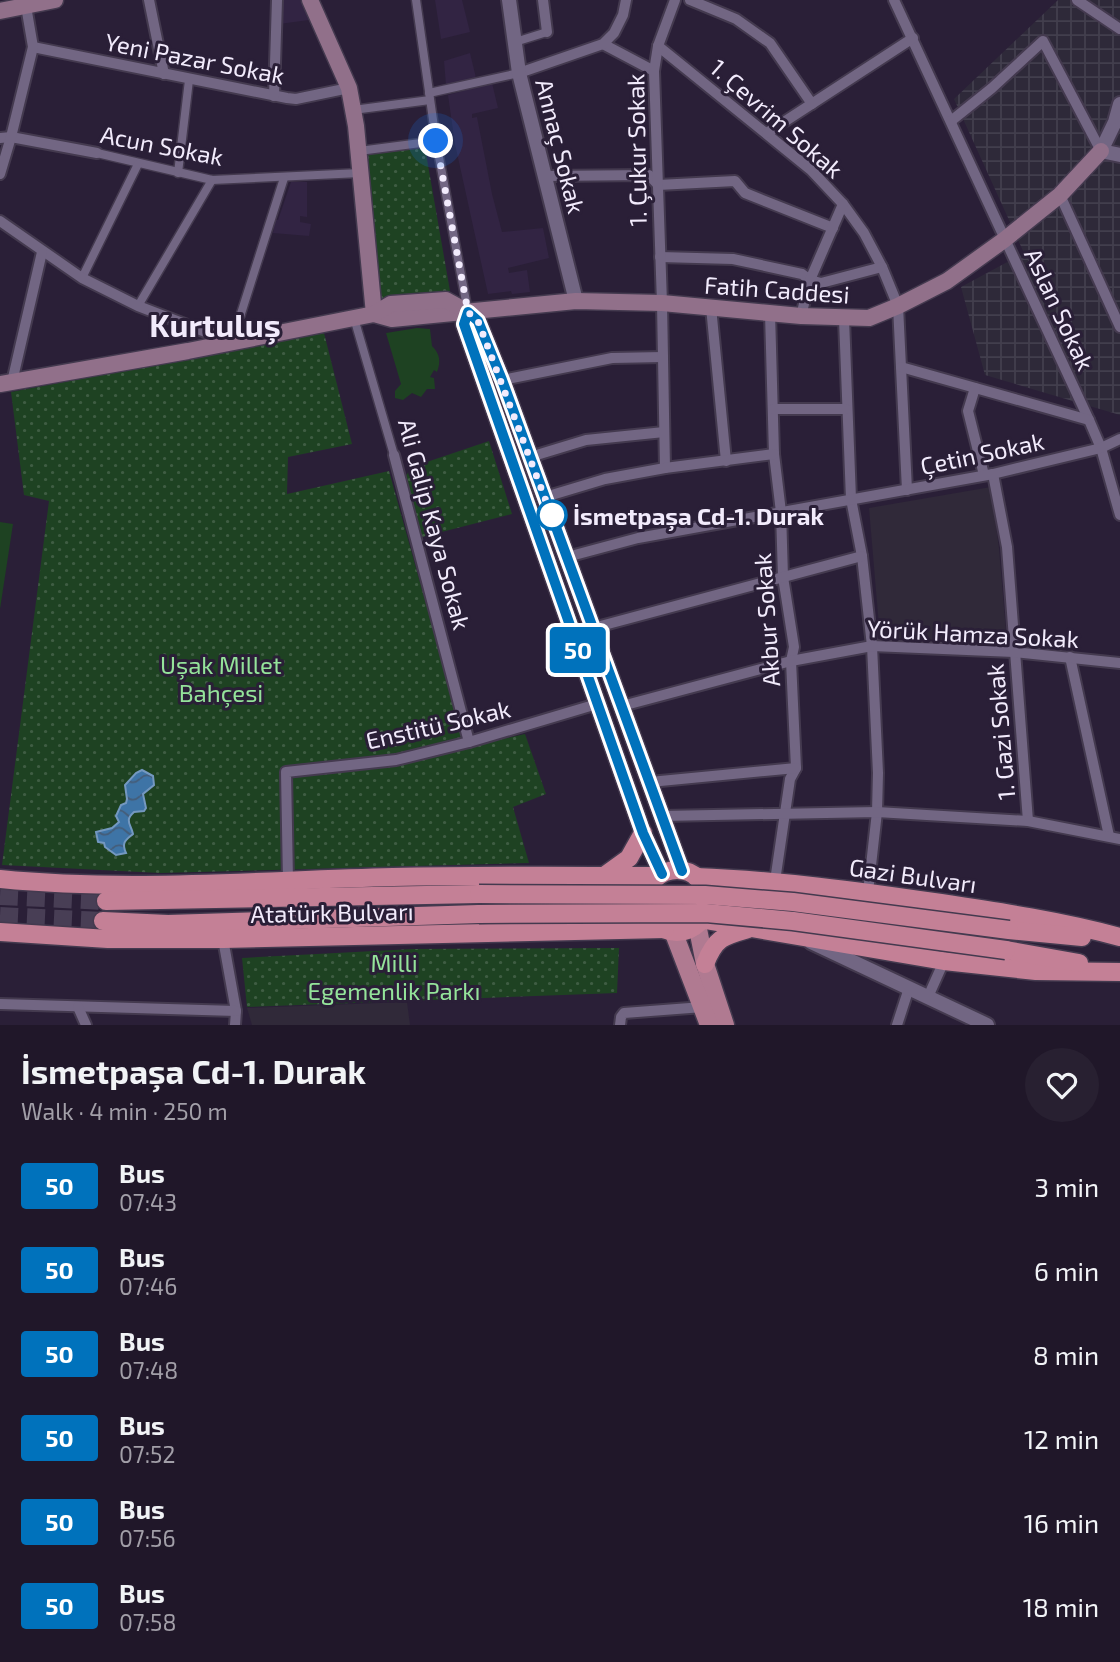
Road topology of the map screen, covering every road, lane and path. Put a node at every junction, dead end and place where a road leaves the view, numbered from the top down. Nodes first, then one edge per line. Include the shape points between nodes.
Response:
1 (55, 0) edge
2 (149, 0) edge
3 (277, 0) edge
4 (310, 0) edge
5 (416, 0) edge
6 (509, 0) edge
7 (543, 0) edge
8 (626, 0) edge
9 (675, 0) edge
10 (690, 0) edge
11 (894, 0) edge
12 (1077, 0) edge
13 (27, 3) edge
14 (0, 11) edge
15 (1120, 29) edge
16 (547, 32) joint
17 (912, 37) junction
18 (515, 42) junction
19 (603, 44) junction
20 (657, 46) junction
21 (33, 47) junction
22 (654, 71) junction
23 (519, 72) junction
24 (164, 74) junction
25 (190, 80) junction
26 (349, 88) junction
27 (274, 96) junction
28 (429, 96) junction
29 (811, 104) junction
30 (1120, 104) edge
31 (353, 110) junction
32 (951, 121) junction
33 (767, 133) junction
34 (6, 137) edge
35 (436, 141) junction
36 (359, 151) junction
37 (1101, 151) junction
38 (97, 153) joint
39 (1120, 155) edge
40 (138, 164) junction
41 (0, 173) edge
42 (178, 173) junction
43 (360, 173) junction
44 (545, 176) junction
45 (284, 178) junction
46 (212, 180) junction
47 (658, 186) junction
48 (1060, 195) junction
49 (843, 204) junction
50 (0, 221) edge
51 (833, 228) junction
52 (1004, 240) junction
53 (41, 252) junction
54 (660, 257) junction
55 (882, 267) junction
56 (82, 278) junction
57 (810, 281) junction
58 (576, 301) junction
59 (662, 303) junction
60 (138, 306) junction
61 (898, 306) junction
62 (711, 307) junction
63 (468, 312) junction
64 (770, 313) junction
65 (374, 314) junction
66 (801, 316) junction
67 (354, 318) junction
68 (844, 319) junction
69 (187, 326) junction
70 (1120, 327) edge
71 (232, 342) junction
72 (188, 351) junction
73 (663, 357) junction
74 (901, 367) junction
75 (502, 380) junction
76 (6, 383) edge
77 (975, 388) junction
78 (773, 409) junction
79 (846, 409) junction
80 (1089, 420) junction
81 (664, 432) junction
82 (1120, 439) edge
83 (1101, 448) junction
84 (774, 454) junction
85 (394, 455) joint
86 (530, 457) junction
87 (726, 461) junction
88 (665, 468) junction
89 (989, 474) junction
90 (907, 490) junction
91 (545, 497) junction
92 (851, 499) junction
93 (781, 512) junction
94 (1120, 515) edge
95 (862, 556) junction
96 (567, 557) junction
97 (783, 577) junction
98 (593, 628) junction
99 (872, 646) junction
100 (1014, 652) junction
101 (1070, 657) junction
102 (791, 662) junction
103 (1120, 663) edge
104 (597, 704) junction
105 (622, 706) junction
106 (469, 742) junction
107 (796, 768) junction
108 (650, 782) junction
109 (877, 812) junction
110 (784, 814) junction
111 (662, 816) junction
112 (1028, 821) junction
113 (643, 833) junction
114 (1114, 837) edge
115 (689, 874) junction
116 (660, 875) junction
117 (604, 876) junction
118 (0, 879) edge
119 (756, 879) junction
120 (288, 881) junction
121 (775, 881) junction
122 (868, 892) junction
123 (106, 901) tunnel mouth
124 (103, 921) tunnel mouth
125 (699, 921) junction
126 (752, 928) junction
127 (669, 930) junction
128 (1009, 930) joint
129 (0, 932) edge
130 (798, 936) junction
131 (223, 939) junction
132 (1120, 939) edge
133 (944, 961) junction
134 (705, 964) junction
135 (1120, 971) edge
136 (909, 988) junction
137 (928, 997) junction
138 (0, 1004) edge
139 (78, 1007) junction
140 (703, 1007) junction
141 (236, 1011) junction
142 (86, 1025) edge
143 (235, 1025) edge
144 (620, 1025) edge
145 (709, 1025) edge
146 (725, 1025) edge
147 (897, 1025) edge
148 (987, 1025) edge

1 - 13 main road
2 - 24 street
3 - 27 street
4 - 26 main road
5 - 28 street
6 - 18 street, Annaç Sokak
7 - 16 street
8 - 19 street via 614,33
9 - 20 street, 1. Çukur Sokak
10 - 29 street via 736,19 770,43
11 - 17 street, Aslan Sokak
12 - 15 street
13 - 14 main road
13 - 21 street
16 - 18 street
17 - 29 street
17 - 32 street, Aslan Sokak
18 - 23 street, Annaç Sokak
19 - 22 street
19 - 23 street
20 - 22 street, 1. Çukur Sokak
20 - 33 street, 1. Çevrim Sokak
21 - 24 street, Yeni Pazar Sokak
21 - 34 street
22 - 47 street, 1. Çukur Sokak
23 - 28 street
23 - 44 street, Annaç Sokak
24 - 25 street, Yeni Pazar Sokak
25 - 27 street, Yeni Pazar Sokak
25 - 42 street
26 - 27 street, Yeni Pazar Sokak via 296,99
26 - 31 main road
28 - 31 street
28 - 35 street
29 - 33 street
30 - 37 street, Fatih Caddesi
31 - 36 main road
32 - 37 street via 1043,41
32 - 52 street, Aslan Sokak
33 - 49 street, 1. Çevrim Sokak
34 - 38 street, Acun Sokak
34 - 41 street
35 - 36 street
35 - 63 street
36 - 43 main road
37 - 39 street
37 - 48 main road, Fatih Caddesi
38 - 40 street, Acun Sokak
40 - 42 street, Acun Sokak
40 - 56 street
42 - 46 street, Acun Sokak
43 - 45 street, Acun Sokak
43 - 65 main road
44 - 47 street via 649,175
44 - 58 street, Annaç Sokak
45 - 46 street, Acun Sokak
45 - 71 street
46 - 60 street
47 - 51 street via 735,181 745,193
47 - 54 street, 1. Çukur Sokak
48 - 52 main road, Fatih Caddesi
48 - 70 street
49 - 51 street
49 - 55 street, 1. Çevrim Sokak
50 - 53 street
51 - 57 street
52 - 61 main road, Fatih Caddesi via 947,281
52 - 80 street, Aslan Sokak
53 - 56 street
53 - 76 street
54 - 57 street via 733,259 802,274
54 - 59 street, 1. Çukur Sokak
55 - 57 street via 821,283
55 - 61 street, 1. Çevrim Sokak
56 - 60 street
57 - 66 street
58 - 59 main road, Fatih Caddesi
58 - 63 main road, Fatih Caddesi
59 - 62 main road, Fatih Caddesi
59 - 73 street, 1. Çukur Sokak
60 - 69 street
61 - 68 main road, Fatih Caddesi via 869,318
61 - 74 street, 1. Çevrim Sokak
62 - 64 main road, Fatih Caddesi
62 - 87 street
63 - 65 main road via 446,300 391,304
63 - 75 main road via 478,321
63 - 104 main road via 464,324
64 - 66 main road, Fatih Caddesi
64 - 78 street, Akbur Sokak
65 - 67 main road
66 - 68 main road, Fatih Caddesi
67 - 71 main road
67 - 85 street, Ali Galip Kaya Sokak
68 - 79 street
69 - 71 street
69 - 72 street via 194,337
71 - 72 main road
72 - 76 main road
73 - 75 street via 611,358
73 - 81 street, 1. Çukur Sokak
74 - 77 street
74 - 90 street, 1. Çevrim Sokak
75 - 86 main road
77 - 80 street
77 - 89 street, 1. Gazi Sokak via 968,411
78 - 79 street
78 - 84 street, Akbur Sokak
79 - 92 street
80 - 83 street, Aslan Sokak
81 - 86 street via 586,440
81 - 88 street, 1. Çukur Sokak
82 - 83 street, Çetin Sokak
83 - 89 street, Çetin Sokak
83 - 94 street, Aslan Sokak
84 - 87 street
84 - 93 street, Akbur Sokak
85 - 106 street, Ali Galip Kaya Sokak
86 - 91 main road
87 - 88 street
88 - 91 street
89 - 90 street, Çetin Sokak
89 - 100 street, 1. Gazi Sokak via 1007,547
90 - 92 street, Çetin Sokak
91 - 96 main road
92 - 93 street, Çetin Sokak
92 - 95 street
93 - 96 street, Çetin Sokak via 638,538
93 - 97 street, Akbur Sokak
95 - 97 street
95 - 99 street
96 - 98 main road
97 - 98 street
97 - 102 street, Akbur Sokak via 794,647
98 - 105 main road
99 - 100 street, Yörük Hamza Sokak
99 - 102 street, Yörük Hamza Sokak
99 - 109 street
100 - 101 street, Yörük Hamza Sokak
100 - 112 street, 1. Gazi Sokak
101 - 103 street, Yörük Hamza Sokak
101 - 114 street
102 - 105 street, Yörük Hamza Sokak
102 - 107 street, Akbur Sokak
104 - 106 street, Enstitü Sokak
104 - 113 main road
105 - 108 main road
106 - 120 street, Enstitü Sokak via 396,760 286,772
107 - 108 street
107 - 110 street, Akbur Sokak
108 - 111 main road
109 - 110 street
109 - 112 street
109 - 122 street
110 - 111 street
110 - 121 street, Akbur Sokak
111 - 115 main road
112 - 114 street
113 - 116 main road
113 - 117 highway via 629,858
115 - 116 highway via 672,870
115 - 119 highway, Gazi Bulvarı
115 - 125 highway via 704,886 707,897
116 - 117 highway, Atatürk Bulvarı
116 - 127 highway via 647,892 646,905 651,917
117 - 120 highway, Atatürk Bulvarı
118 - 120 highway, Atatürk Bulvarı via 205,885
119 - 121 highway, Gazi Bulvarı
119 - 126 highway via 743,886 736,904 740,919
121 - 122 highway, Gazi Bulvarı
122 - 132 highway, Gazi Bulvarı via 1041,919
123 - 128 highway, Atatürk Bulvarı, bridge via 705,895
124 - 135 highway, Atatürk Bulvarı, bridge via 168,924 479,914 706,913 1006,950
125 - 126 highway
125 - 127 highway via 686,930
125 - 134 main road
126 - 130 highway
126 - 134 highway via 718,940
127 - 131 highway, Atatürk Bulvarı
127 - 140 main road
128 - 132 highway, Gazi Bulvarı
129 - 131 highway, Atatürk Bulvarı via 108,939
130 - 133 highway
130 - 136 street
131 - 141 street
133 - 135 highway via 1035,971
133 - 137 street
134 - 146 main road
136 - 137 street
136 - 147 street
137 - 148 street
138 - 139 street
139 - 141 street
139 - 142 street
140 - 144 street via 624,1013
140 - 145 main road
141 - 143 street

